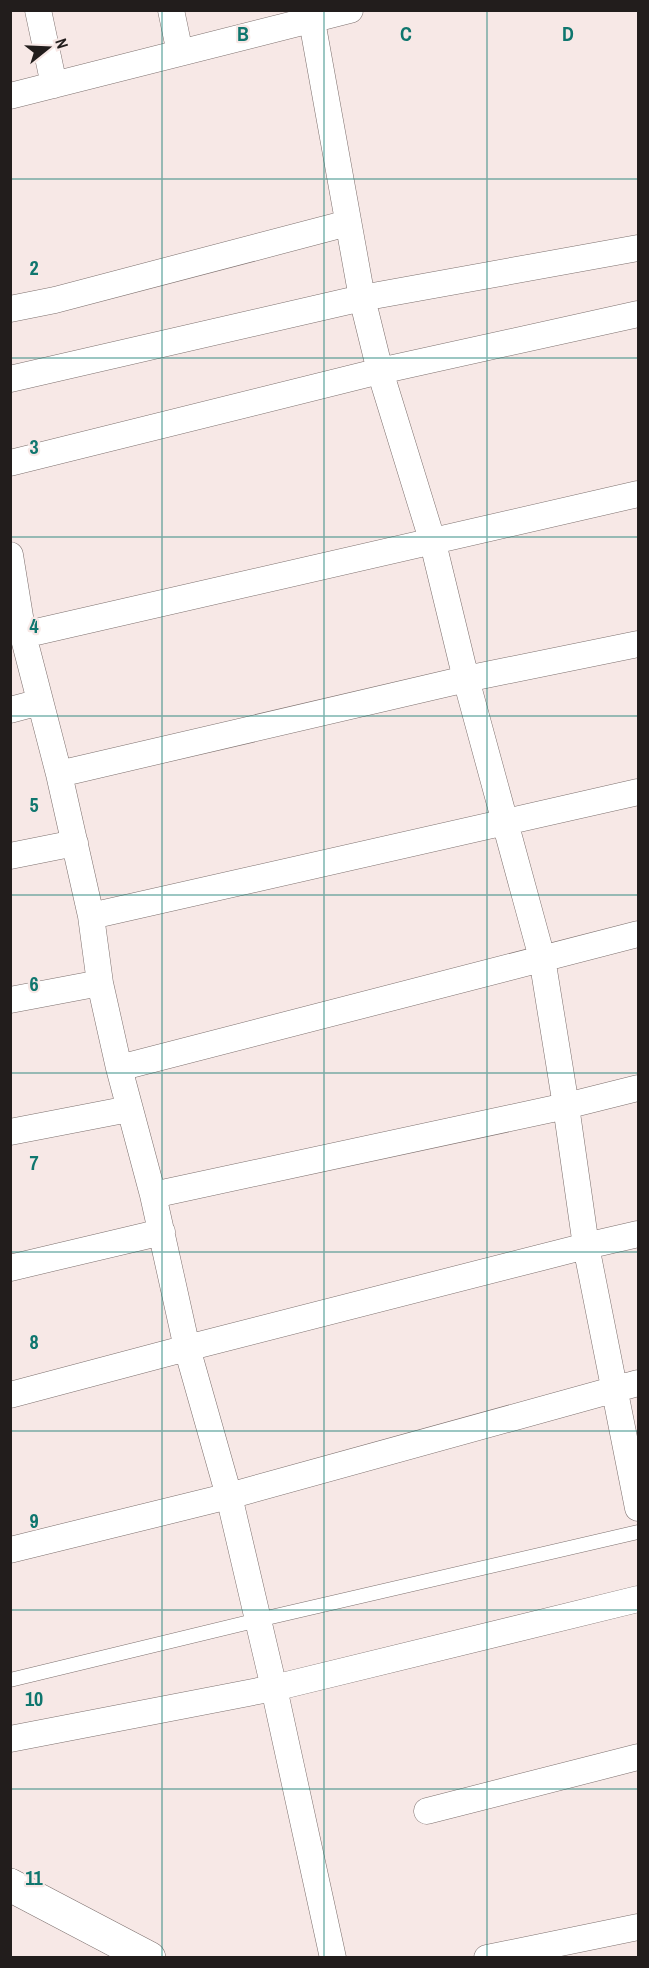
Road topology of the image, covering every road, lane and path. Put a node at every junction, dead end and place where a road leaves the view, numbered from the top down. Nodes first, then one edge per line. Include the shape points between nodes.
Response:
1 (38, 10) edge
2 (171, 10) edge
3 (350, 10) edge
4 (311, 15) edge
5 (180, 53) junction
6 (54, 85) junction
7 (10, 96) edge
8 (348, 223) junction
9 (639, 248) edge
10 (362, 298) junction
11 (10, 309) edge
12 (639, 314) edge
13 (380, 371) junction
14 (10, 379) edge
15 (10, 463) edge
16 (639, 494) edge
17 (433, 543) junction
18 (10, 555) edge
19 (13, 588) edge
20 (23, 635) junction
21 (639, 644) edge
22 (466, 679) junction
23 (40, 702) junction
24 (10, 710) edge
25 (59, 774) junction
26 (639, 792) edge
27 (506, 822) junction
28 (75, 843) junction
29 (10, 856) edge
30 (91, 916) junction
31 (639, 934) edge
32 (542, 958) junction
33 (100, 983) junction
34 (10, 1000) edge
35 (119, 1068) junction
36 (639, 1088) edge
37 (566, 1106) junction
38 (129, 1109) junction
39 (10, 1132) edge
40 (153, 1195) junction
41 (162, 1232) junction
42 (639, 1234) edge
43 (586, 1246) junction
44 (10, 1268) edge
45 (187, 1348) junction
46 (639, 1383) edge
47 (613, 1388) junction
48 (10, 1395) edge
49 (228, 1496) junction
50 (639, 1509) edge
51 (639, 1532) edge
52 (10, 1550) edge
53 (639, 1599) edge
54 (258, 1620) junction
55 (10, 1680) edge
56 (274, 1688) junction
57 (10, 1739) edge
58 (639, 1757) edge
59 (427, 1811) dead end
60 (10, 1885) edge
61 (639, 1927) edge
62 (149, 1958) edge
63 (333, 1958) edge
64 (487, 1958) edge

1 - 6 street
2 - 5 street
3 - 4 street
4 - 5 street
4 - 8 street
5 - 6 street
6 - 7 street
8 - 10 street
8 - 11 street
9 - 10 street
10 - 13 street
10 - 14 street
12 - 13 street
13 - 15 street
13 - 17 street
16 - 17 street
17 - 20 street
17 - 22 street
18 - 19 street
19 - 20 street
20 - 23 street
21 - 22 street
22 - 25 street
22 - 27 street
23 - 24 street
23 - 25 street
25 - 28 street
26 - 27 street
27 - 30 street
27 - 32 street
28 - 29 street
28 - 30 street
30 - 33 street
31 - 32 street
32 - 35 street
32 - 37 street
33 - 34 street
33 - 35 street
35 - 38 street
36 - 37 street
37 - 40 street
37 - 43 street
38 - 39 street
38 - 40 street
40 - 41 street
41 - 44 street
41 - 45 street
42 - 43 street
43 - 45 street
43 - 47 street
45 - 48 street
45 - 49 street
46 - 47 street
47 - 49 street
47 - 50 street
49 - 52 street
49 - 54 street
51 - 54 lane
53 - 56 street
54 - 55 lane
54 - 56 street
56 - 57 street
56 - 63 street
58 - 59 street
60 - 62 street
61 - 64 street

